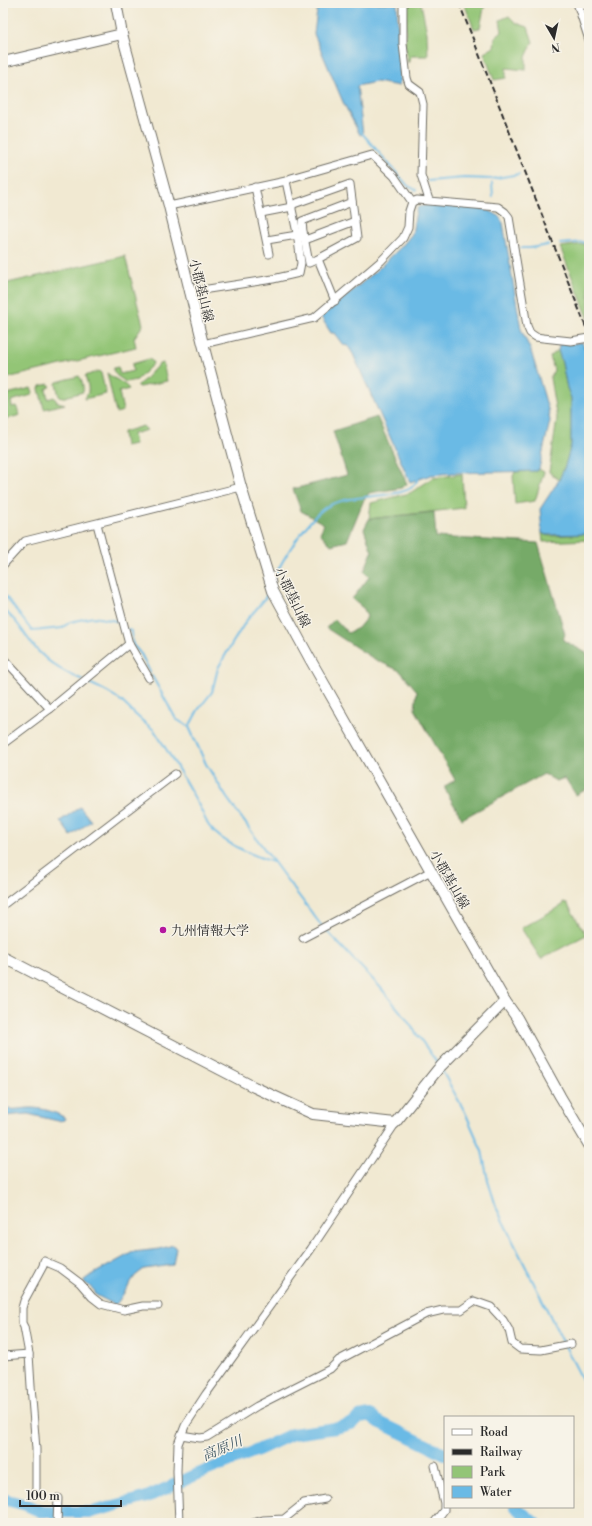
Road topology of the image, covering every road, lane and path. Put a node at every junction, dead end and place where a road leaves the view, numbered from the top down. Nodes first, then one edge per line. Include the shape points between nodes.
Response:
1 (116, 3) edge
2 (403, 3) edge
3 (577, 3) edge
4 (122, 34) junction
5 (589, 40) edge
6 (3, 62) edge
7 (286, 181) junction
8 (255, 187) junction
9 (429, 200) junction
10 (352, 202) junction
11 (412, 202) junction
12 (169, 206) junction
13 (291, 206) junction
14 (261, 213) junction
15 (355, 221) junction
16 (299, 233) junction
17 (267, 240) junction
18 (305, 240) junction
19 (270, 254) dead end
20 (318, 259) junction
21 (189, 292) junction
22 (335, 302) junction
23 (589, 338) edge
24 (202, 344) junction
25 (241, 486) junction
26 (97, 524) junction
27 (3, 564) edge
28 (129, 644) junction
29 (3, 658) edge
30 (149, 678) dead end
31 (50, 709) junction
32 (3, 744) edge
33 (175, 774) dead end
34 (431, 871) junction
35 (3, 906) edge
36 (303, 938) dead end
37 (3, 957) edge
38 (505, 1001) junction
39 (404, 1111) junction
40 (589, 1145) edge
41 (158, 1306) dead end
42 (571, 1344) dead end
43 (28, 1354) junction
44 (3, 1356) edge
45 (181, 1435) junction
46 (436, 1466) dead end
47 (34, 1494) dead end
48 (58, 1498) dead end
49 (325, 1499) dead end
50 (58, 1523) edge
51 (178, 1523) edge
52 (253, 1523) edge
53 (434, 1523) edge

1 - 4 main road, 小郡基山線
2 - 9 street via 403,44 407,78 409,84 420,92 423,104 421,175
3 - 5 street
4 - 6 main road
4 - 12 main road, 小郡基山線
7 - 8 street
7 - 11 street via 372,155 394,176
7 - 13 street
8 - 12 street
8 - 14 street
9 - 11 street
9 - 23 street via 498,207 505,212 509,217 526,326 530,333 536,337 571,341
10 - 13 street via 350,184
10 - 15 street
10 - 16 street via 302,221
11 - 22 street via 408,227 403,238 382,261
12 - 21 main road, 小郡基山線
13 - 14 street
13 - 16 street
14 - 17 street
15 - 18 street
15 - 20 street via 357,238
16 - 17 street
16 - 18 street
16 - 21 street via 302,263 299,273
17 - 19 street
18 - 20 street via 309,263
20 - 22 street
21 - 24 main road, 小郡基山線
22 - 24 street via 314,318
24 - 25 main road, 小郡基山線
25 - 26 street
25 - 34 main road, 小郡基山線 via 272,590
26 - 27 street via 25,541
26 - 28 street
28 - 30 street
28 - 31 street
29 - 31 street
31 - 32 street
33 - 35 street
34 - 36 street
34 - 38 main road, 小郡基山線
37 - 39 main road via 254,1087 313,1114 395,1123
38 - 39 main road via 440,1068
38 - 40 main road, 小郡基山線
39 - 45 street via 311,1249 206,1394
41 - 43 street via 124,1310 101,1304 80,1283 60,1268 44,1261 22,1308
42 - 45 street via 541,1350 520,1349 512,1343 504,1320 491,1307 474,1301 461,1310 443,1310 426,1314 339,1360 330,1369 239,1416 207,1437
43 - 44 street
43 - 47 street via 36,1449
45 - 51 street via 178,1444
46 - 53 street via 444,1510
48 - 50 street
49 - 52 street via 304,1503 284,1519

